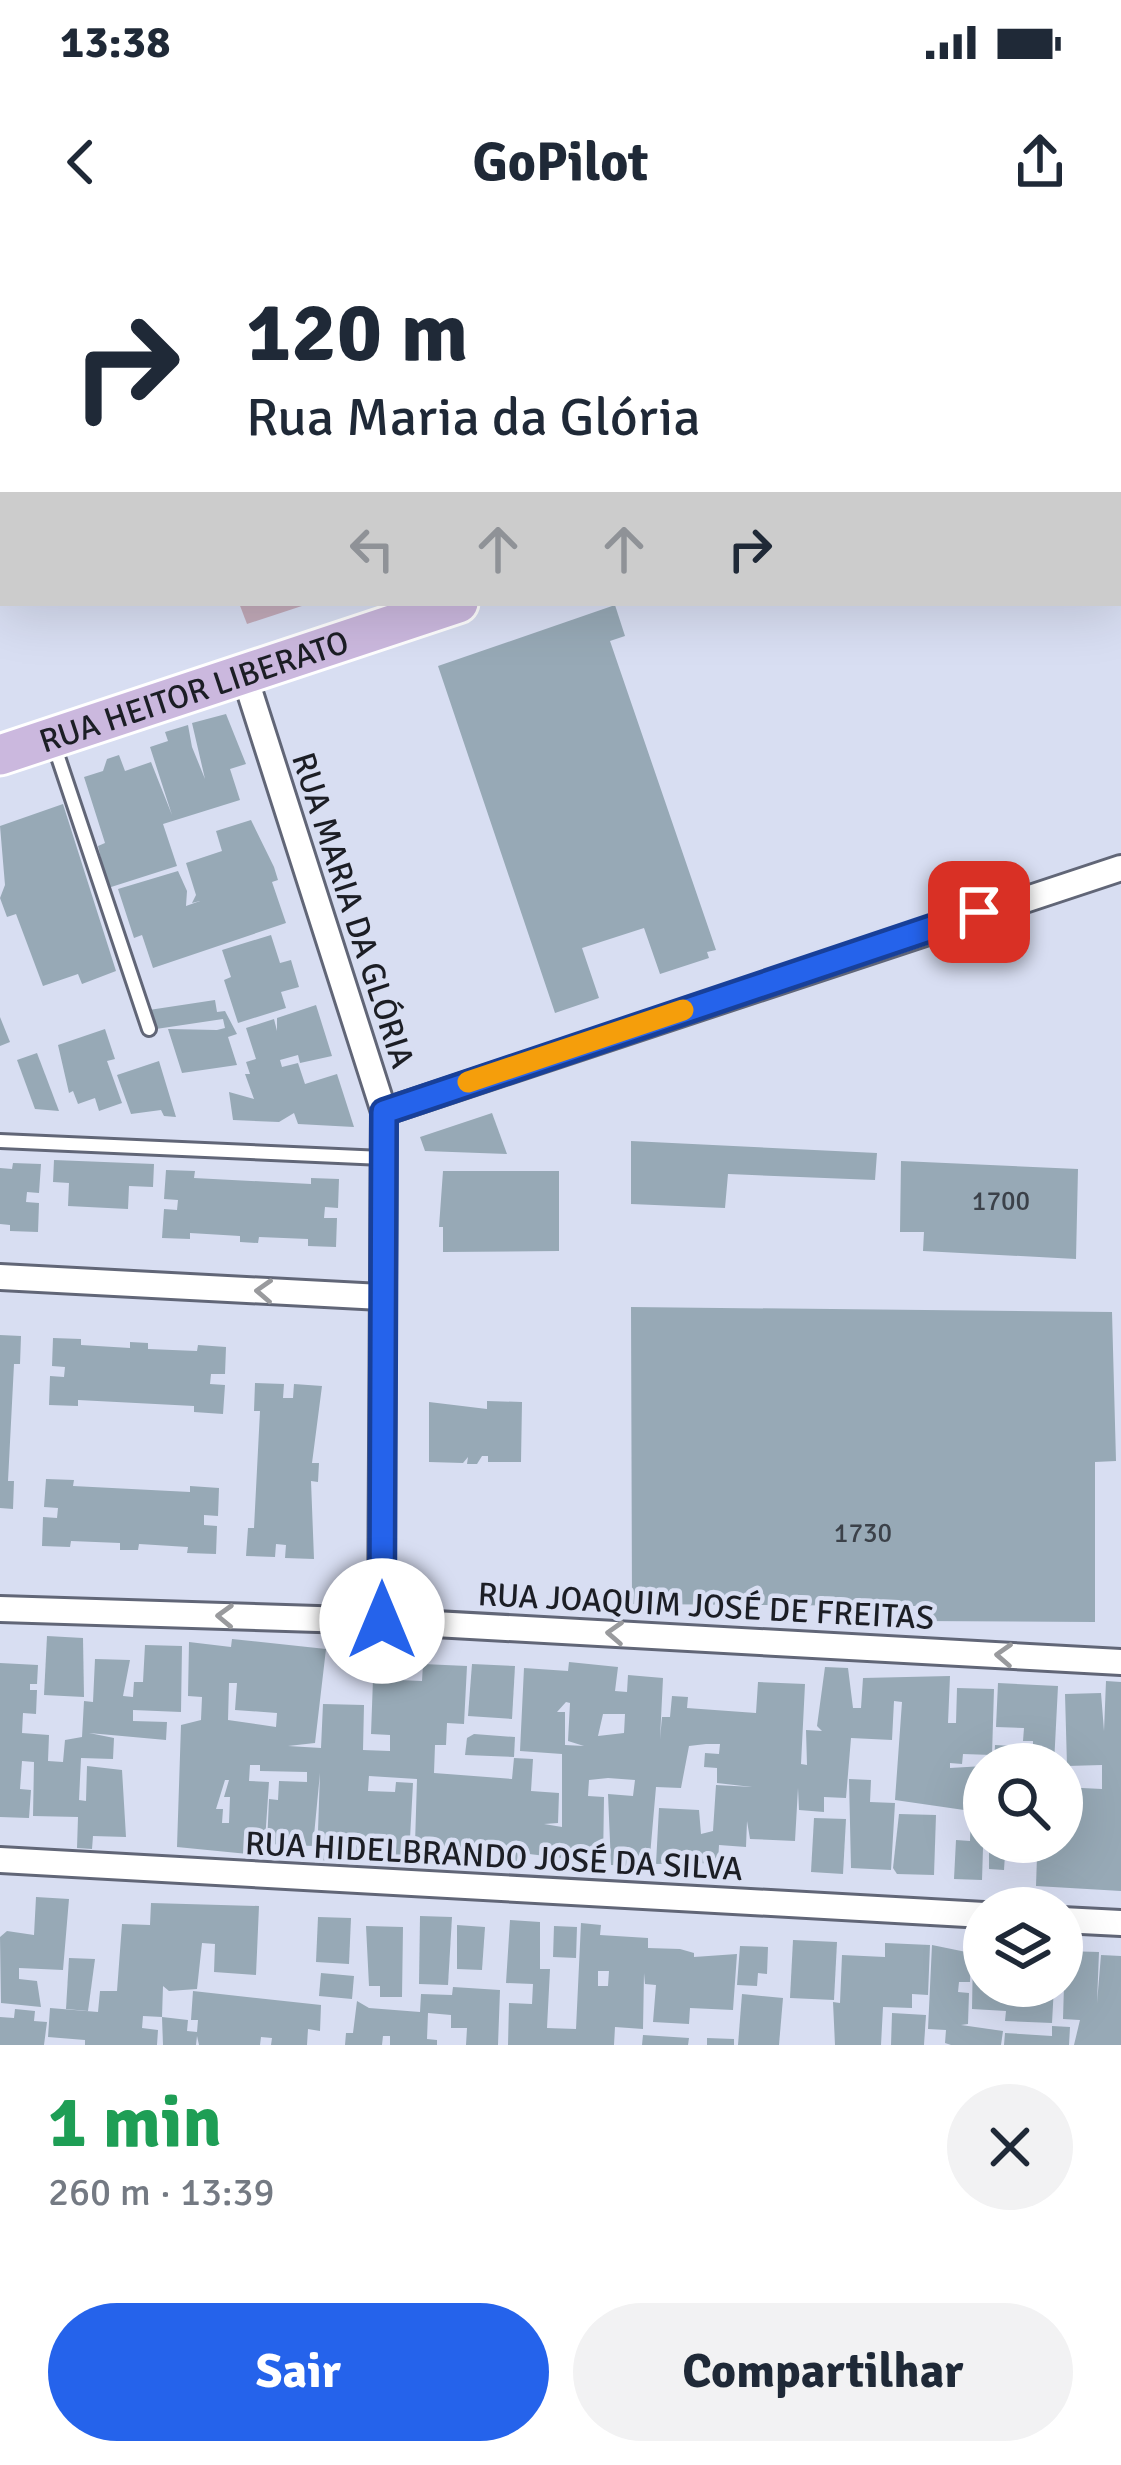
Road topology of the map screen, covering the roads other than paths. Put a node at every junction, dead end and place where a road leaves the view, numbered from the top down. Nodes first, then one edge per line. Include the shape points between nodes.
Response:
1 (449, 606) edge
2 (244, 674) junction
3 (52, 739) junction
4 (0, 755) edge
5 (1121, 868) edge
6 (148, 1029) dead end
7 (384, 1112) junction
8 (0, 1141) edge
9 (383, 1158) junction
10 (0, 1277) edge
11 (381, 1297) junction
12 (0, 1610) edge
13 (382, 1621) junction
14 (1121, 1661) edge
15 (0, 1860) edge
16 (963, 1915) edge
17 (1083, 1921) edge
18 (1121, 1923) edge

1 - 2 main road, RUA HEITOR LIBERATO
2 - 3 main road, RUA HEITOR LIBERATO
2 - 7 street, RUA MARIA DA GLÓRIA
3 - 4 main road, RUA HEITOR LIBERATO
3 - 6 lane
5 - 7 street, RUA MARIA DA GLÓRIA
7 - 9 street
8 - 9 lane
9 - 11 street
11 -> 10 street
11 - 13 street
13 -> 12 street, RUA JOAQUIM JOSÉ DE FREITAS
14 -> 13 street, RUA JOAQUIM JOSÉ DE FREITAS
15 - 16 street, RUA HIDELBRANDO JOSÉ DA SILVA
17 - 18 street

